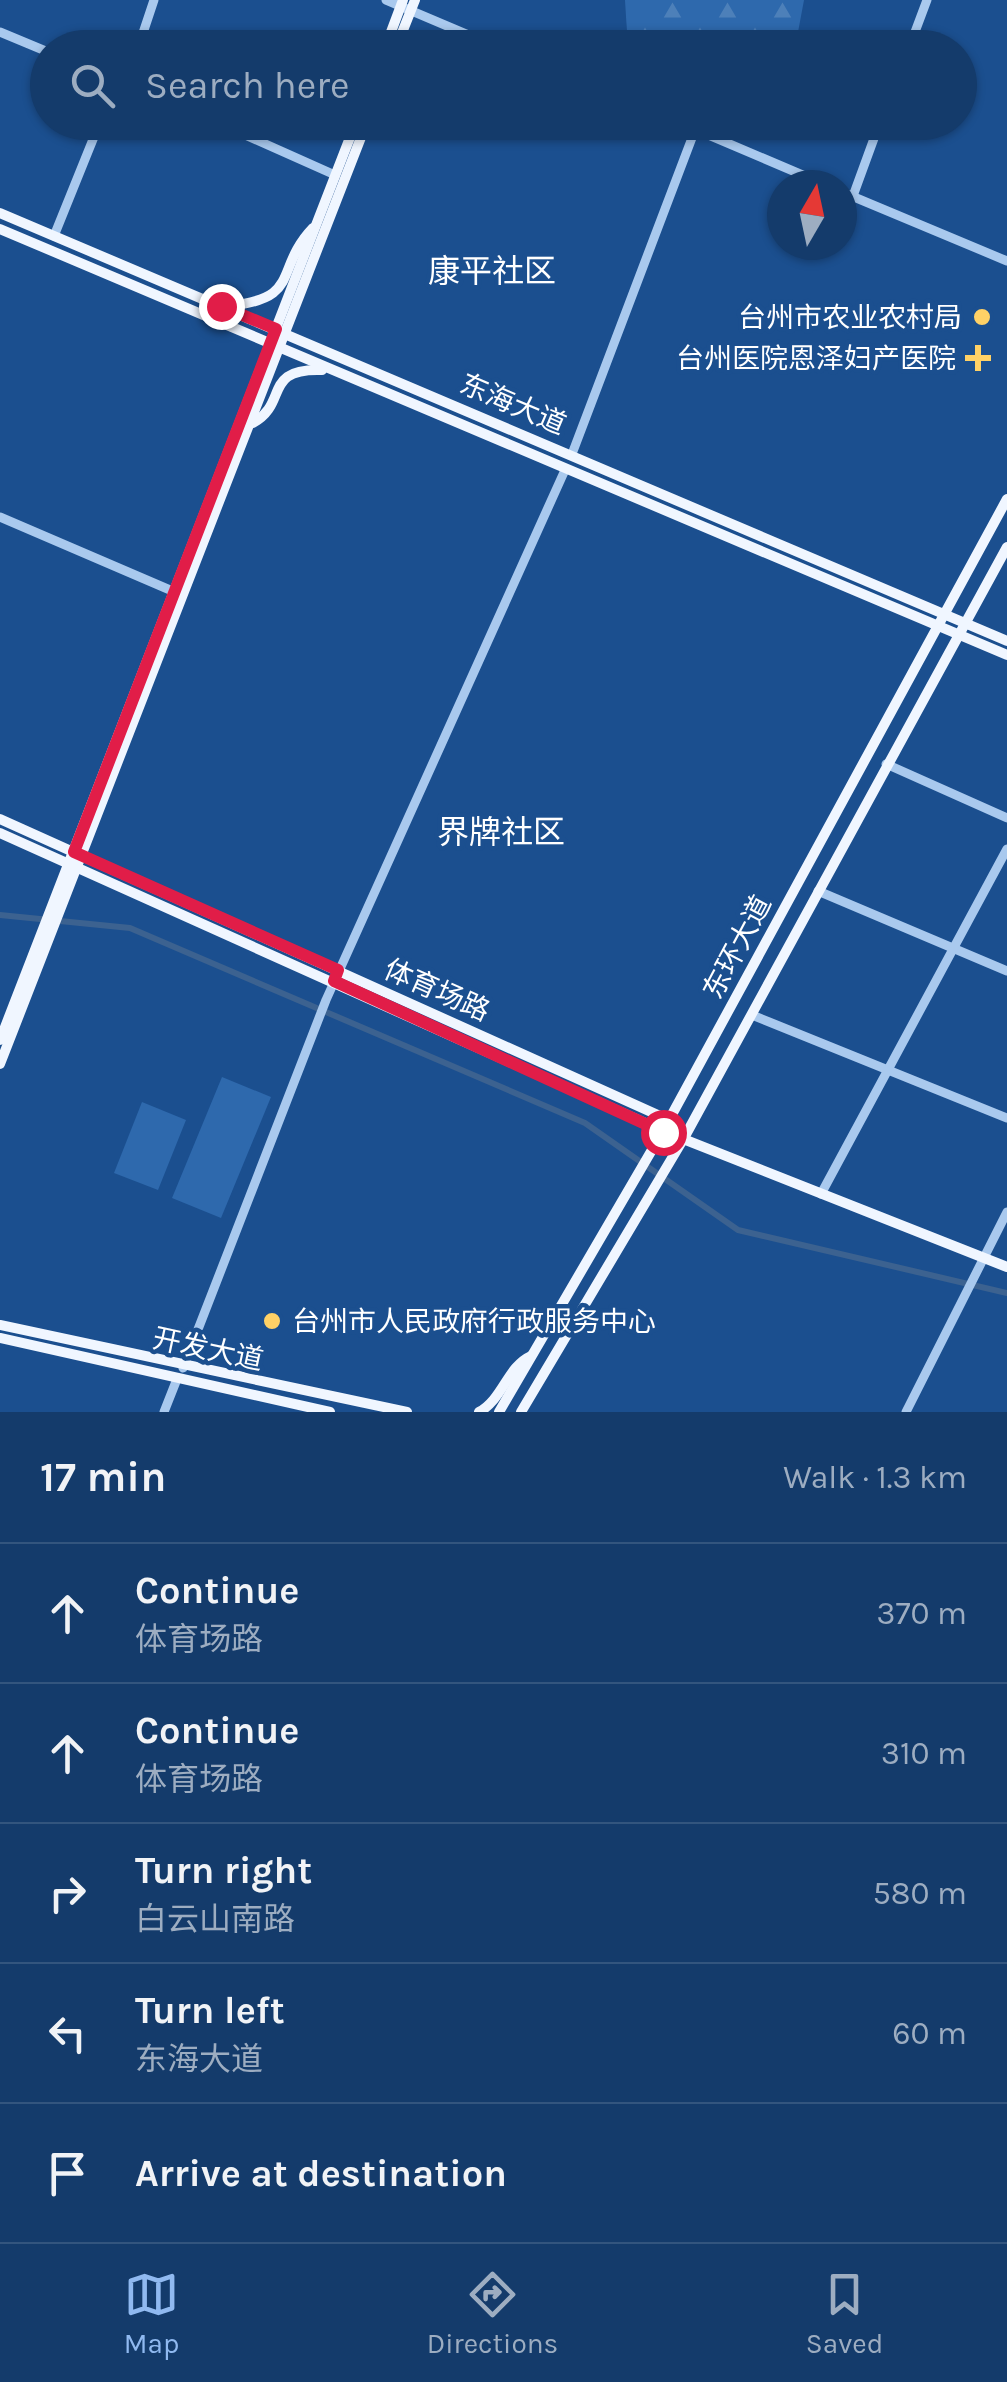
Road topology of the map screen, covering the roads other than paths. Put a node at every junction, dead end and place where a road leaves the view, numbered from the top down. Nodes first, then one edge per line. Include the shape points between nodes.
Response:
1 (154, 0) edge
2 (386, 0) edge
3 (927, 0) edge
4 (407, 4) edge
5 (141, 30) edge
6 (394, 30) edge
7 (400, 30) edge
8 (462, 30) edge
9 (916, 30) edge
10 (0, 32) edge
11 (30, 44) edge
12 (93, 140) edge
13 (257, 140) edge
14 (349, 140) edge
15 (361, 140) edge
16 (692, 140) edge
17 (720, 140) edge
18 (872, 140) edge
19 (791, 170) edge
20 (857, 172) edge
21 (336, 175) junction
22 (857, 198) edge
23 (0, 213) edge
24 (317, 223) junction
25 (0, 229) edge
26 (54, 236) junction
27 (1007, 261) edge
28 (221, 306) junction
29 (282, 331) junction
30 (276, 348) junction
31 (330, 370) junction
32 (252, 424) junction
33 (572, 454) junction
34 (564, 470) junction
35 (1007, 499) edge
36 (0, 517) edge
37 (1007, 546) edge
38 (180, 594) junction
39 (941, 613) junction
40 (964, 623) junction
41 (934, 626) junction
42 (957, 635) junction
43 (1007, 641) edge
44 (1007, 655) edge
45 (886, 764) junction
46 (1007, 818) edge
47 (0, 819) edge
48 (0, 833) edge
49 (1007, 849) edge
50 (76, 860) junction
51 (818, 891) junction
52 (46, 936) junction
53 (952, 950) junction
54 (1007, 971) edge
55 (336, 976) junction
56 (752, 1014) junction
57 (0, 1040) edge
58 (0, 1064) edge
59 (888, 1069) junction
60 (1007, 1118) edge
61 (666, 1126) junction
62 (684, 1138) junction
63 (821, 1194) junction
64 (1007, 1212) edge
65 (984, 1258) junction
66 (1007, 1267) edge
67 (0, 1326) edge
68 (0, 1338) edge
69 (532, 1356) junction
70 (550, 1364) junction
71 (180, 1373) junction
72 (164, 1412) edge
73 (330, 1412) edge
74 (407, 1412) edge
75 (478, 1412) edge
76 (499, 1412) edge
77 (521, 1412) edge
78 (532, 1412) edge
79 (906, 1412) edge

1 - 5 street
2 - 4 street
3 - 9 street
4 - 6 main road
4 - 7 main road
4 - 8 street
10 - 11 street
12 - 26 street
13 - 21 street
14 - 21 main road
15 - 29 main road
16 - 33 street
17 - 19 street
18 - 20 street
21 - 24 main road
22 - 27 street
23 - 26 main road, 东海大道
24 - 28 main road via 300,241 281,288 260,303
24 - 29 main road
25 - 30 main road, 东海大道
26 - 28 main road, 东海大道
28 - 29 main road, 东海大道
29 - 30 main road
29 - 33 main road, 东海大道
30 - 31 main road, 东海大道
30 - 32 main road
30 - 38 main road
31 - 32 main road via 296,369 278,382 265,417
31 - 34 main road, 东海大道
32 - 38 main road
33 - 39 main road, 东海大道
34 - 41 main road, 东海大道
34 - 55 street
35 - 39 main road, 东环大道
36 - 38 street
37 - 40 main road, 东环大道
38 - 50 main road
39 - 40 main road, 东海大道
39 - 41 main road, 东环大道
40 - 42 main road, 东环大道
40 - 43 main road, 东海大道
41 - 42 main road, 东海大道
41 - 61 main road, 东环大道
42 - 44 main road, 东海大道
42 - 45 main road, 东环大道
45 - 46 street
45 - 51 main road, 东环大道
47 - 50 main road, 体育场路
48 - 50 main road
49 - 53 street
50 - 52 main road
50 - 55 main road, 体育场路
51 - 53 street
51 - 56 main road, 东环大道
52 - 57 main road
52 - 58 main road
53 - 54 street
53 - 59 street
55 - 61 main road, 体育场路
55 - 71 street
56 - 59 street
56 - 62 main road, 东环大道
59 - 60 street
59 - 63 street
61 - 62 main road, 体育场路
61 - 69 main road, 东环大道
62 - 63 main road, 体育场路
62 - 70 main road, 东环大道
63 - 65 main road, 体育场路
64 - 65 street
65 - 66 main road, 体育场路
65 - 79 street
67 - 71 main road, 开发大道
68 - 71 main road, 开发大道
69 - 75 main road via 519,1362 502,1392
69 - 76 main road, 东环大道
70 - 77 main road, 东环大道
70 - 78 main road
71 - 72 street
71 - 73 main road, 开发大道
71 - 74 main road, 开发大道

